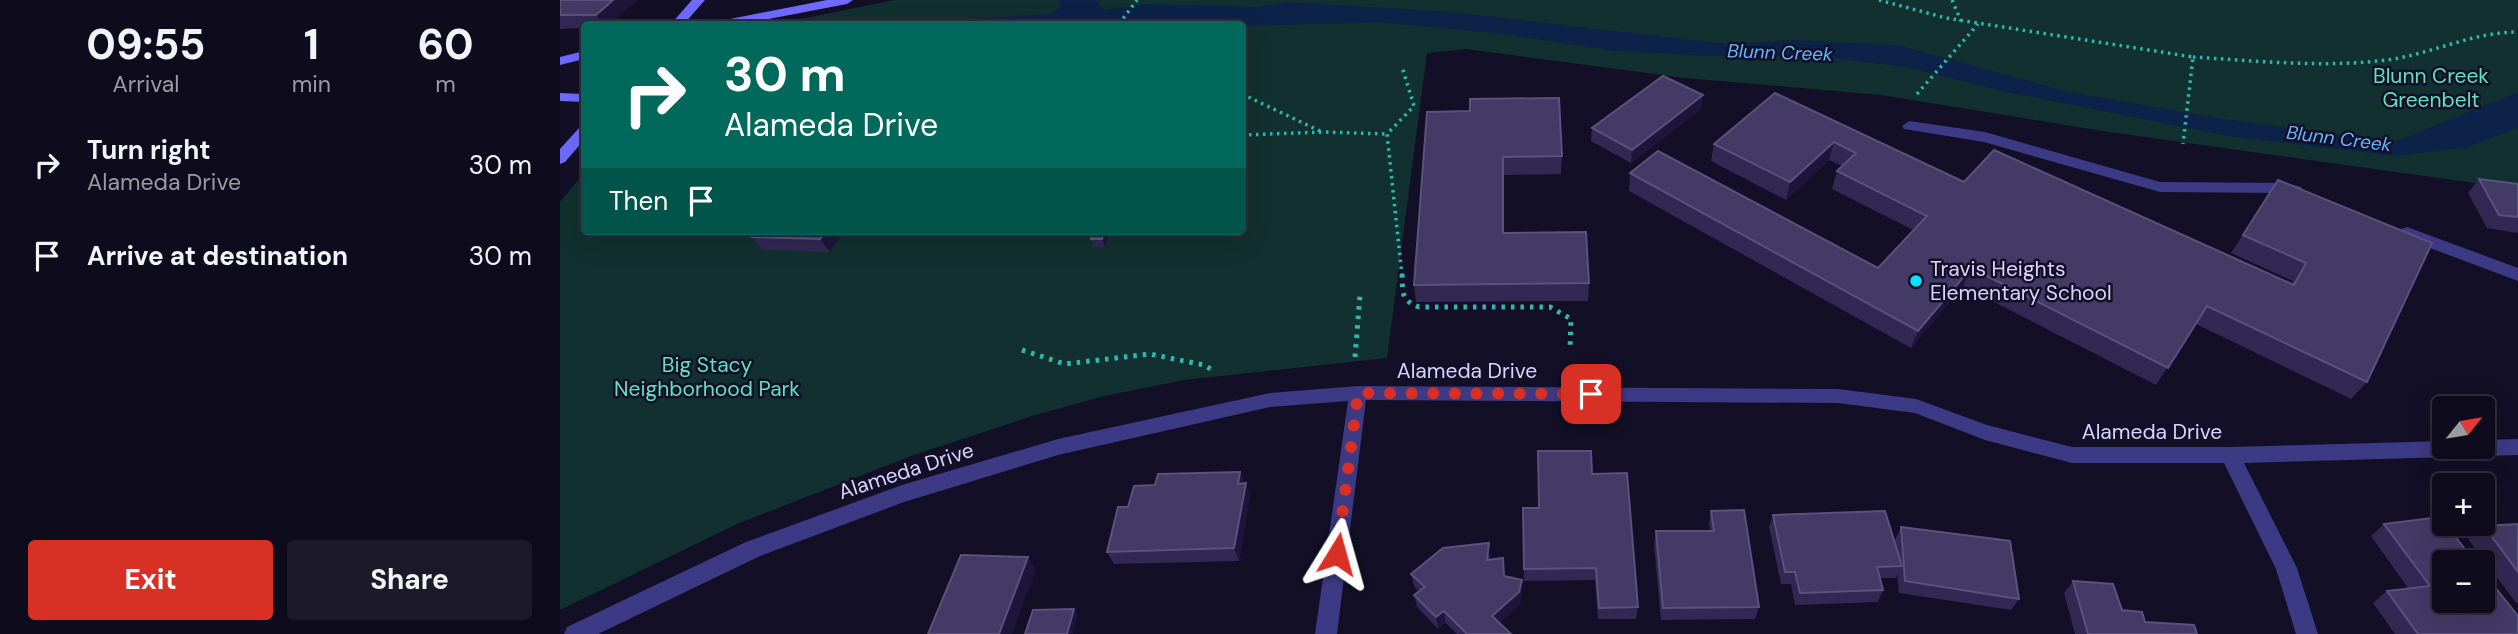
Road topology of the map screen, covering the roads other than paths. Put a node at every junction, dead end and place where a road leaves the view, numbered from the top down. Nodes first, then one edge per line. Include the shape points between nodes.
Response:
1 (699, 0) edge
2 (847, 0) edge
3 (680, 21) edge
4 (740, 21) edge
5 (581, 56) edge
6 (560, 61) edge
7 (560, 97) edge
8 (581, 99) edge
9 (1909, 127) dead end
10 (581, 134) edge
11 (560, 159) edge
12 (2313, 198) edge
13 (2390, 227) edge
14 (2518, 275) edge
15 (1358, 393) junction
16 (2518, 447) edge
17 (2230, 455) junction
18 (575, 634) edge
19 (1326, 634) edge
20 (2307, 634) edge

1 - 3 street
2 - 4 street
5 - 6 street
7 - 8 street
9 - 12 street via 1986,137 2160,187 2287,188
10 - 11 street
13 - 14 street
15 - 17 street, Alameda Drive via 1838,396 1916,406 1985,432 2073,455
15 - 18 street, Alameda Drive via 1270,400 1058,447 902,494 753,549
15 - 19 street
16 - 17 street, Alameda Drive
17 - 20 street via 2286,568

